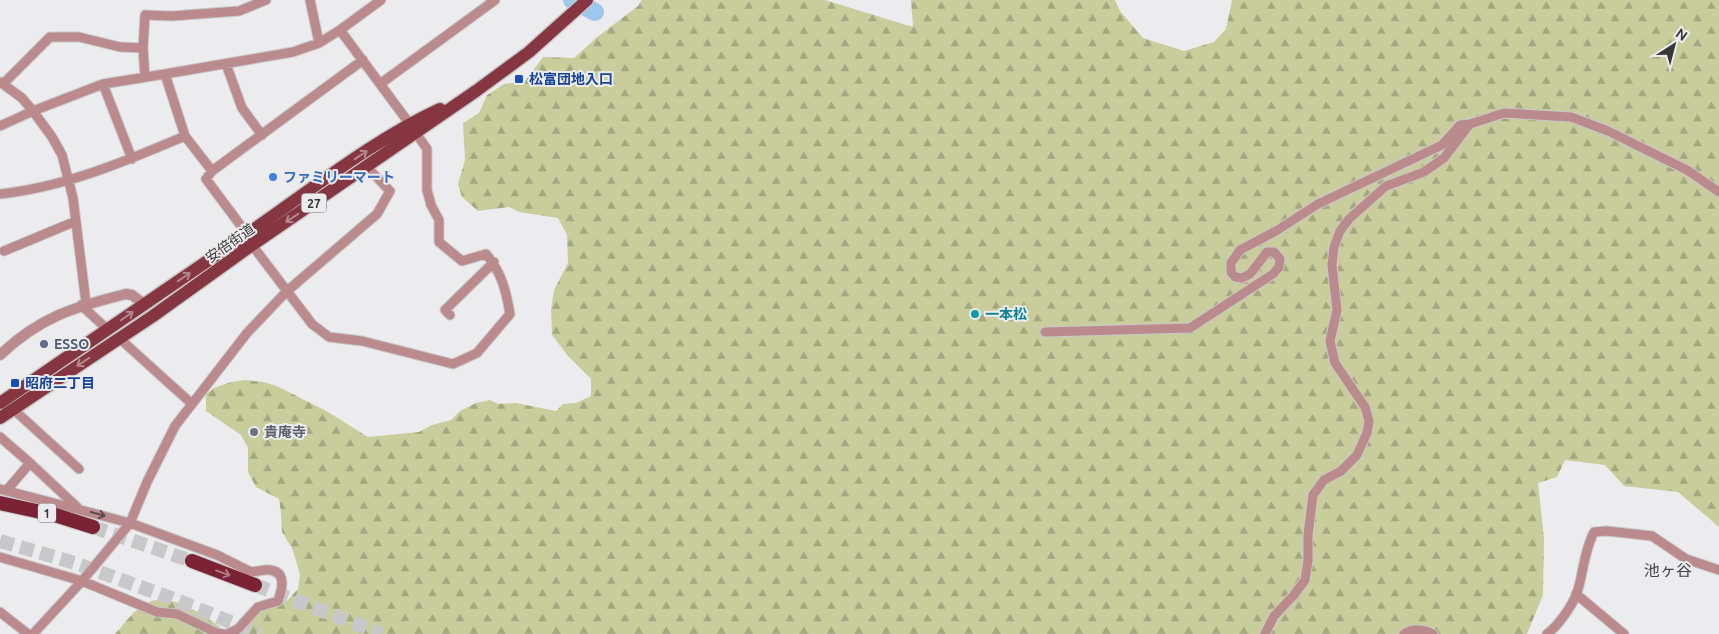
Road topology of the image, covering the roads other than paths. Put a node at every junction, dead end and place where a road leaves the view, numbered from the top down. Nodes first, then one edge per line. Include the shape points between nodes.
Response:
1 (266, 0) edge
2 (310, 0) edge
3 (381, 0) edge
4 (495, 0) edge
5 (587, 0) edge
6 (340, 30) junction
7 (319, 43) junction
8 (143, 48) junction
9 (363, 60) junction
10 (226, 64) junction
11 (165, 74) junction
12 (145, 78) junction
13 (2, 83) edge
14 (103, 84) junction
15 (380, 84) junction
16 (33, 111) junction
17 (1470, 124) junction
18 (0, 126) edge
19 (412, 128) junction
20 (262, 135) junction
21 (185, 136) junction
22 (132, 159) junction
23 (367, 167) junction
24 (212, 171) junction
25 (69, 180) junction
26 (1719, 192) edge
27 (0, 194) edge
28 (76, 221) junction
29 (249, 240) junction
30 (1, 250) edge
31 (494, 262) junction
32 (286, 292) junction
33 (84, 304) junction
34 (144, 304) junction
35 (450, 315) dead end
36 (107, 329) junction
37 (1045, 332) dead end
38 (119, 338) junction
39 (0, 355) edge
40 (0, 403) edge
41 (192, 404) junction
42 (13, 409) junction
43 (0, 418) edge
44 (0, 437) edge
45 (30, 463) junction
46 (79, 469) dead end
47 (3, 490) edge
48 (0, 503) edge
49 (80, 510) junction
50 (130, 523) junction
51 (93, 527) tunnel mouth
52 (0, 557) edge
53 (192, 562) tunnel mouth
54 (1719, 570) edge
55 (82, 581) junction
56 (255, 585) tunnel mouth
57 (1576, 594) junction
58 (0, 612) edge
59 (28, 634) edge
60 (33, 634) edge
61 (225, 634) edge
62 (1265, 634) edge
63 (1404, 634) edge
64 (1433, 634) edge
65 (1547, 634) edge
66 (1624, 634) edge

1 - 8 street via 239,11 145,15
2 - 7 street
3 - 6 street
4 - 15 street
5 - 19 main road, 安倍街道 / 27 via 529,52 476,91
6 - 7 street
6 - 9 street
7 - 10 street via 293,52
8 - 12 street
8 - 13 street via 120,47 80,37 50,36
9 - 15 street
9 - 20 street
10 - 11 street
10 - 20 street via 242,108
11 - 12 street
11 - 21 street
12 - 14 street
13 - 16 street
14 - 16 street
14 - 22 street
15 - 19 street
16 - 18 street
16 - 25 street via 62,155
17 - 26 street via 1504,113 1571,117 1608,131 1687,170
17 - 37 street via 1460,125 1442,145 1318,204 1240,250 1231,263 1231,272 1236,277 1250,274 1267,252 1274,252 1280,259 1280,267 1190,328
17 - 62 street via 1444,158 1424,172 1386,186 1340,231 1332,265 1337,310 1330,341 1336,363 1365,407 1369,421 1367,433 1357,455 1324,480 1313,495 1305,580 1274,616
19 - 23 main road, 安倍街道 / 27
29 -> 19 main road, 安倍街道 / 27 via 359,156
19 - 31 street via 427,149 427,190 439,220 439,242 462,261 486,254
20 - 24 street
21 - 22 street
21 - 24 street
22 - 25 street
23 -> 29 main road, 安倍街道 / 27
23 - 32 street via 390,191 377,214
24 - 29 street via 206,179
25 - 27 street
25 - 28 street
28 - 30 street
28 - 33 street
29 - 32 street
34 -> 29 main road, 安倍街道 / 27
29 - 38 main road, 安倍街道 / 27
31 - 32 street via 505,286 510,314 477,353 453,364 362,341 329,337 312,324
31 - 35 street via 445,310
32 - 41 street via 247,333
33 - 34 street via 126,294
33 - 36 street
33 - 39 street via 52,317
36 -> 34 main road, 安倍街道 / 27
36 - 40 main road, 安倍街道 / 27
38 - 41 street
38 -> 42 main road, 安倍街道 / 27
41 - 50 street via 171,434
42 - 43 main road, 安倍街道 / 27
42 - 46 street
44 - 45 street
45 - 47 street
45 - 49 street
47 - 49 street
48 - 51 highway, 1
49 -> 50 street
50 - 55 street
50 - 61 street via 217,555 249,571 275,571 282,578 284,587 278,601 258,607 238,629
52 - 55 street
53 -> 56 highway
54 - 57 street via 1686,559 1652,536 1594,532 1586,548
55 - 60 street
55 - 61 street via 157,612 178,614
57 - 65 street via 1556,628
57 - 66 street
58 - 59 street
63 - 64 street via 1419,629

